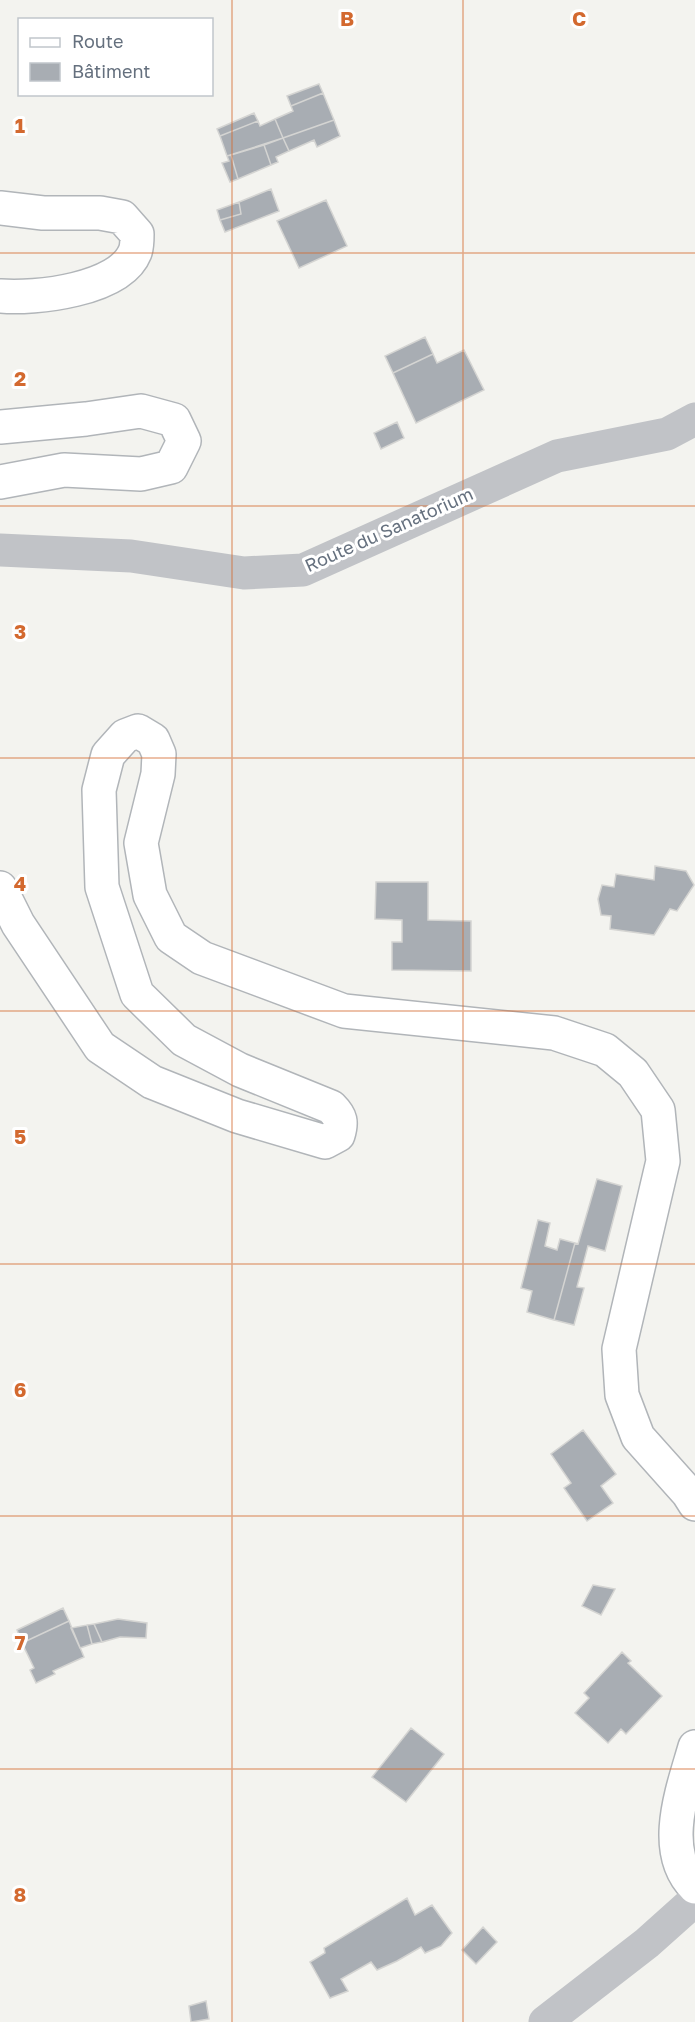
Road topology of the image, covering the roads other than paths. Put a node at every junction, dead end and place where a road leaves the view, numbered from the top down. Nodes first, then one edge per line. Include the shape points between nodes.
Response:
1 (0, 208) edge
2 (0, 296) edge
3 (695, 419) edge
4 (0, 427) edge
5 (0, 482) edge
6 (0, 550) edge
7 (0, 888) edge
8 (695, 1504) edge
9 (695, 1747) edge
10 (695, 1887) edge
11 (695, 1900) edge
12 (545, 2022) edge

1 - 2 street via 122,217 137,234 135,252 121,271 87,287 18,298
3 - 6 street, Route du Sanatorium via 667,434 557,456 303,570 244,573 131,556
4 - 5 street via 141,411 174,420 184,441 171,467 141,474 64,470
7 - 8 street via 18,924 100,1047 152,1082 237,1116 325,1142 338,1136 340,1116 331,1107 240,1071 184,1040 137,994 102,886 99,790 108,755 124,736 138,731 153,740 159,754 141,843 150,896 171,936 202,958 344,1011 554,1033 605,1050 633,1073 658,1110 663,1161 618,1349 622,1395 638,1437
9 - 10 street via 677,1824 678,1862
11 - 12 street via 647,1943

